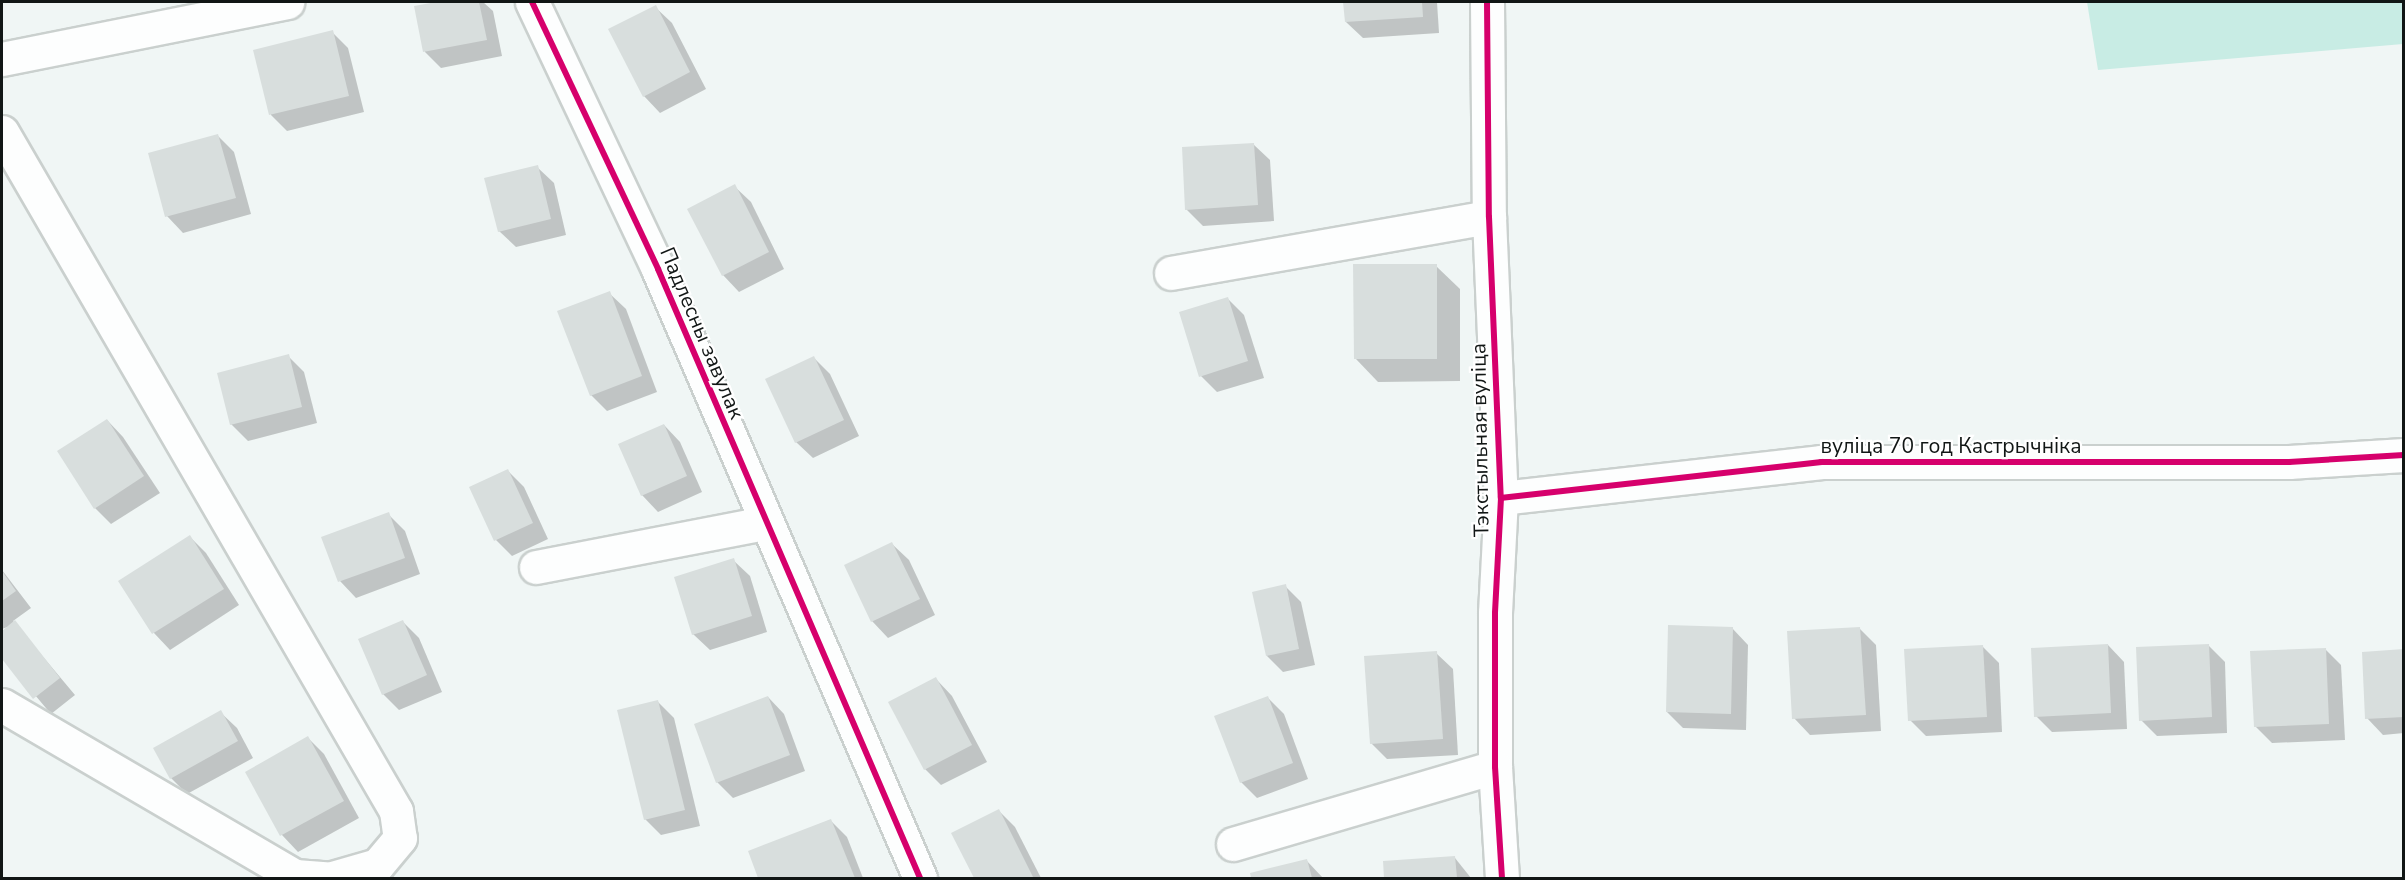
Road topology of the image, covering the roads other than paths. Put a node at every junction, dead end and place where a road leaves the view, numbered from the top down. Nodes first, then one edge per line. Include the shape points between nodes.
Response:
1 (287, 2) edge
2 (532, 2) edge
3 (1486, 2) edge
4 (2, 58) edge
5 (2, 132) edge
6 (1489, 217) junction
7 (1170, 273) dead end
8 (2403, 454) edge
9 (1501, 498) junction
10 (764, 523) junction
11 (536, 567) dead end
12 (2, 705) edge
13 (1495, 767) junction
14 (1233, 844) dead end
15 (325, 879) edge
16 (332, 879) edge
17 (920, 879) edge
18 (1502, 879) edge

1 - 4 street
2 - 10 street, Падлесны завулак via 658,269
3 - 6 street, Тэкстыльная вуліца
5 - 16 street via 396,811 400,838 377,865
6 - 7 street
6 - 9 street, Тэкстыльная вуліца
8 - 9 street, вуліца 70 год Кастрычніка via 2289,462 1821,462
9 - 13 street, Тэкстыльная вуліца via 1495,613
10 - 11 street
10 - 17 street, Падлесны завулак
12 - 15 street via 295,876
13 - 14 street
13 - 18 street, Тэкстыльная вуліца

